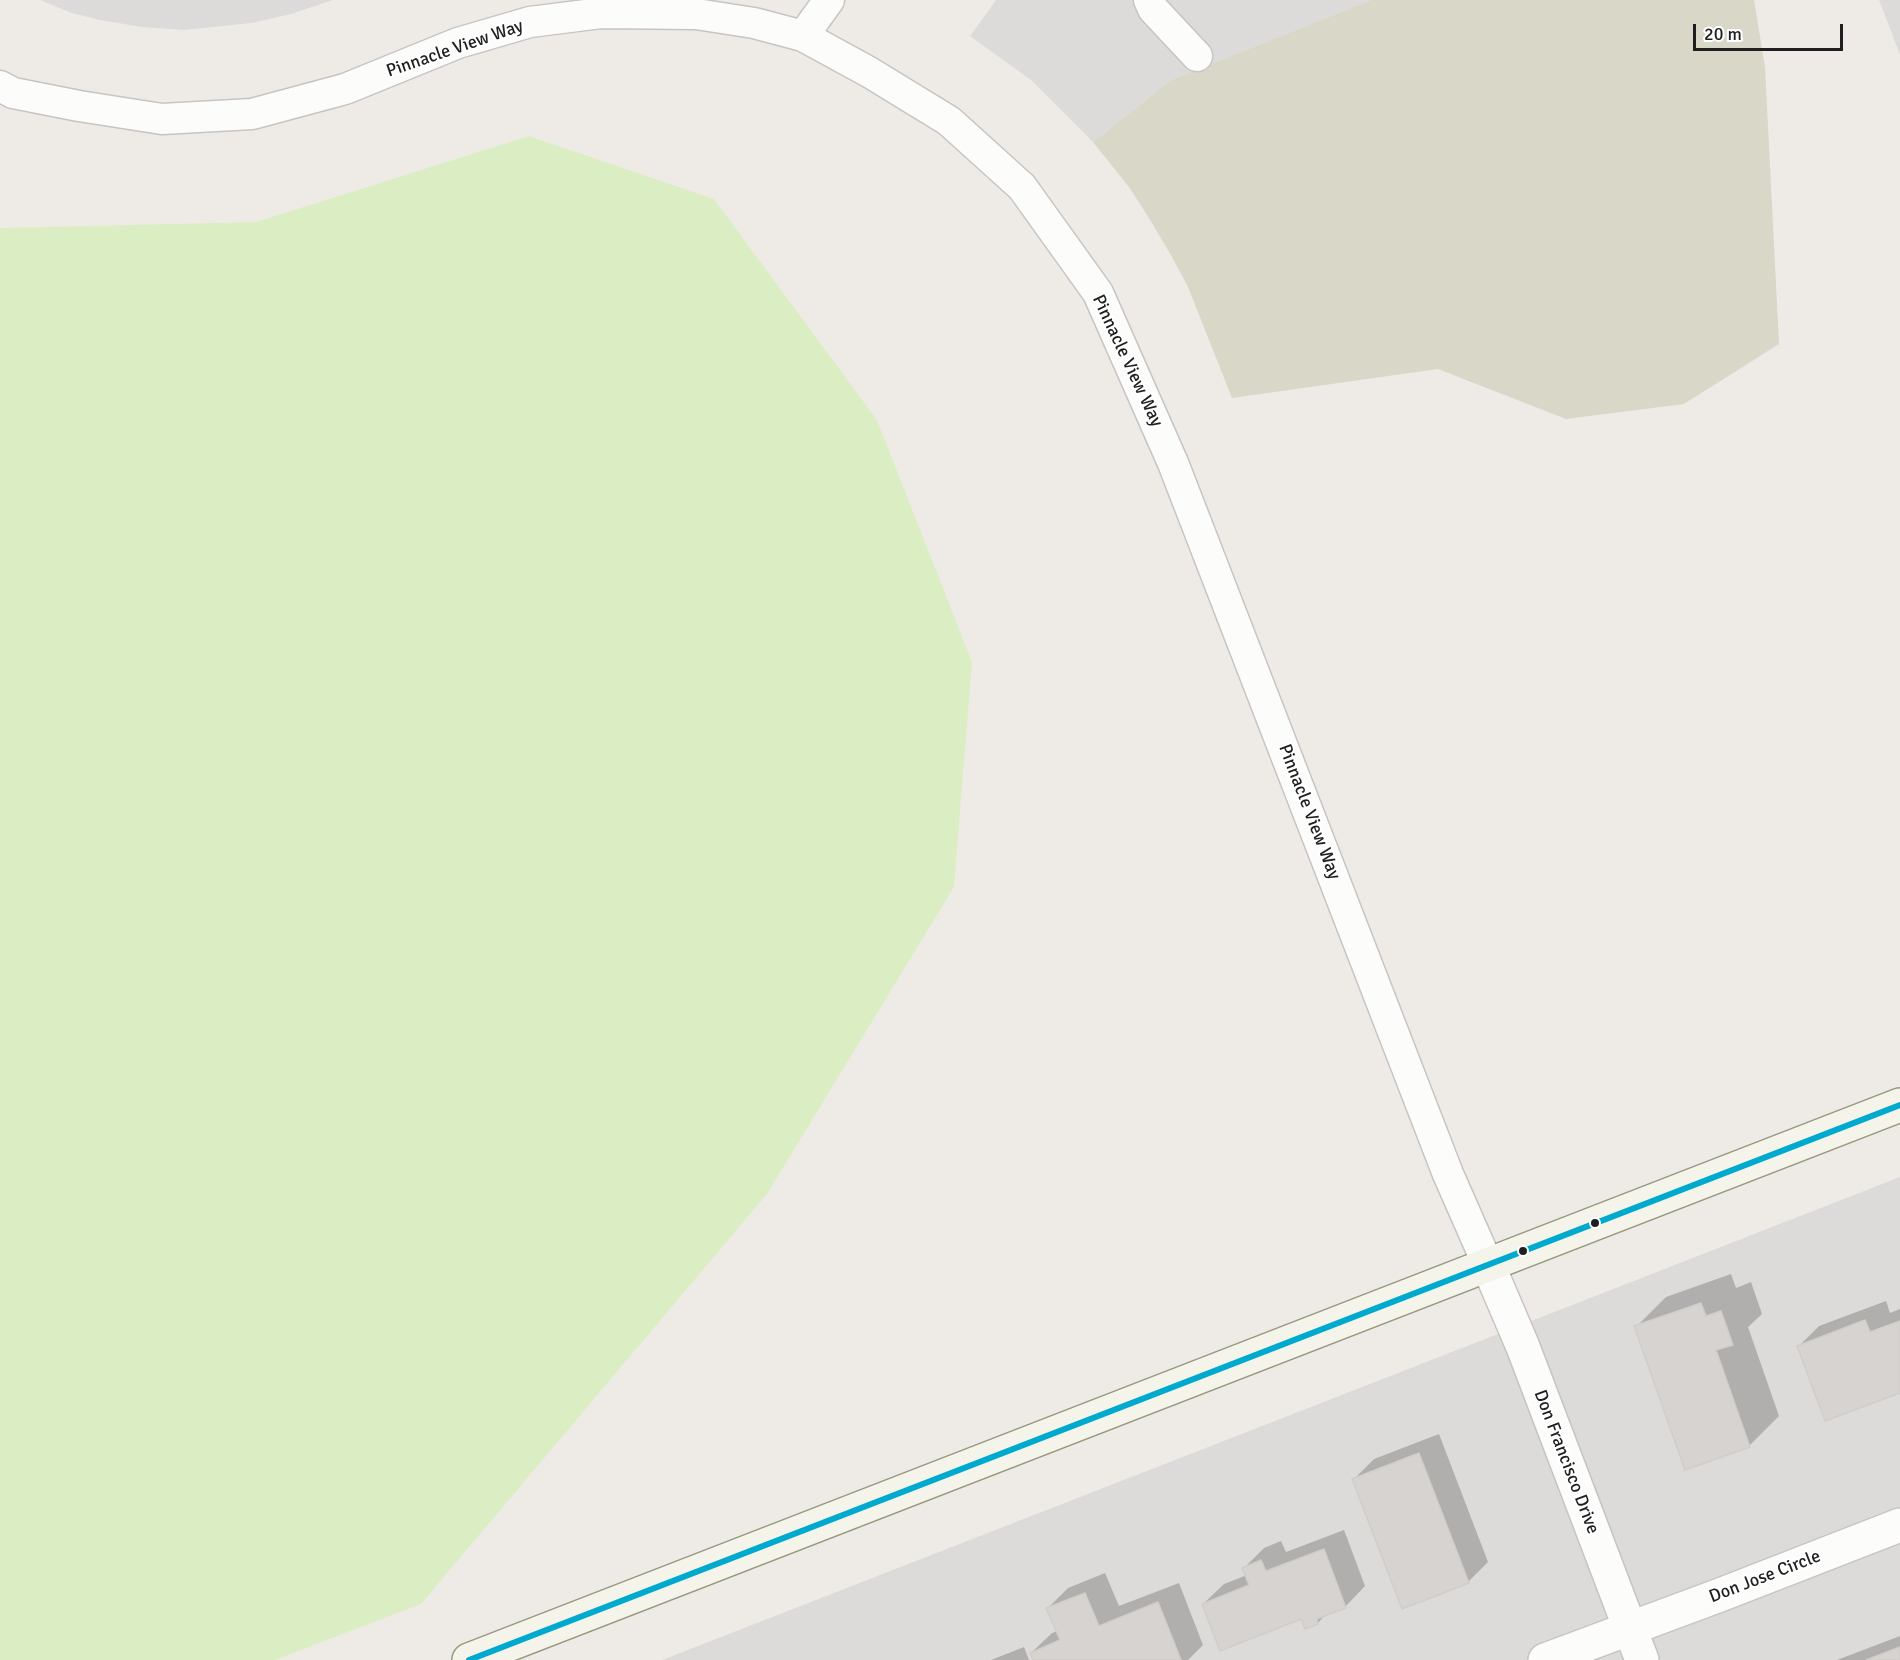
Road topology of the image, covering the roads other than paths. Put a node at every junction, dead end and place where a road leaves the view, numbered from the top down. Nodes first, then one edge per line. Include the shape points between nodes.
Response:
1 (829, 0) edge
2 (1149, 0) edge
3 (803, 36) junction
4 (1197, 56) dead end
5 (0, 86) edge
6 (1900, 1105) edge
7 (1488, 1265) junction
8 (1900, 1525) edge
9 (1630, 1628) junction
10 (469, 1660) edge
11 (1545, 1660) edge
12 (1642, 1660) edge

1 - 3 lane
2 - 4 lane
3 - 5 lane, Pinnacle View Way via 696,14 601,13 530,22 458,43 345,89 252,114 162,119 14,93
3 - 7 lane, Pinnacle View Way via 949,121 1022,187 1098,293 1178,474 1448,1174
6 - 7 street
7 - 9 street, Don Francisco Drive
7 - 10 street
8 - 9 street, Don Jose Circle
9 - 11 street, Don Jose Circle
9 - 12 street, Don Francisco Drive

